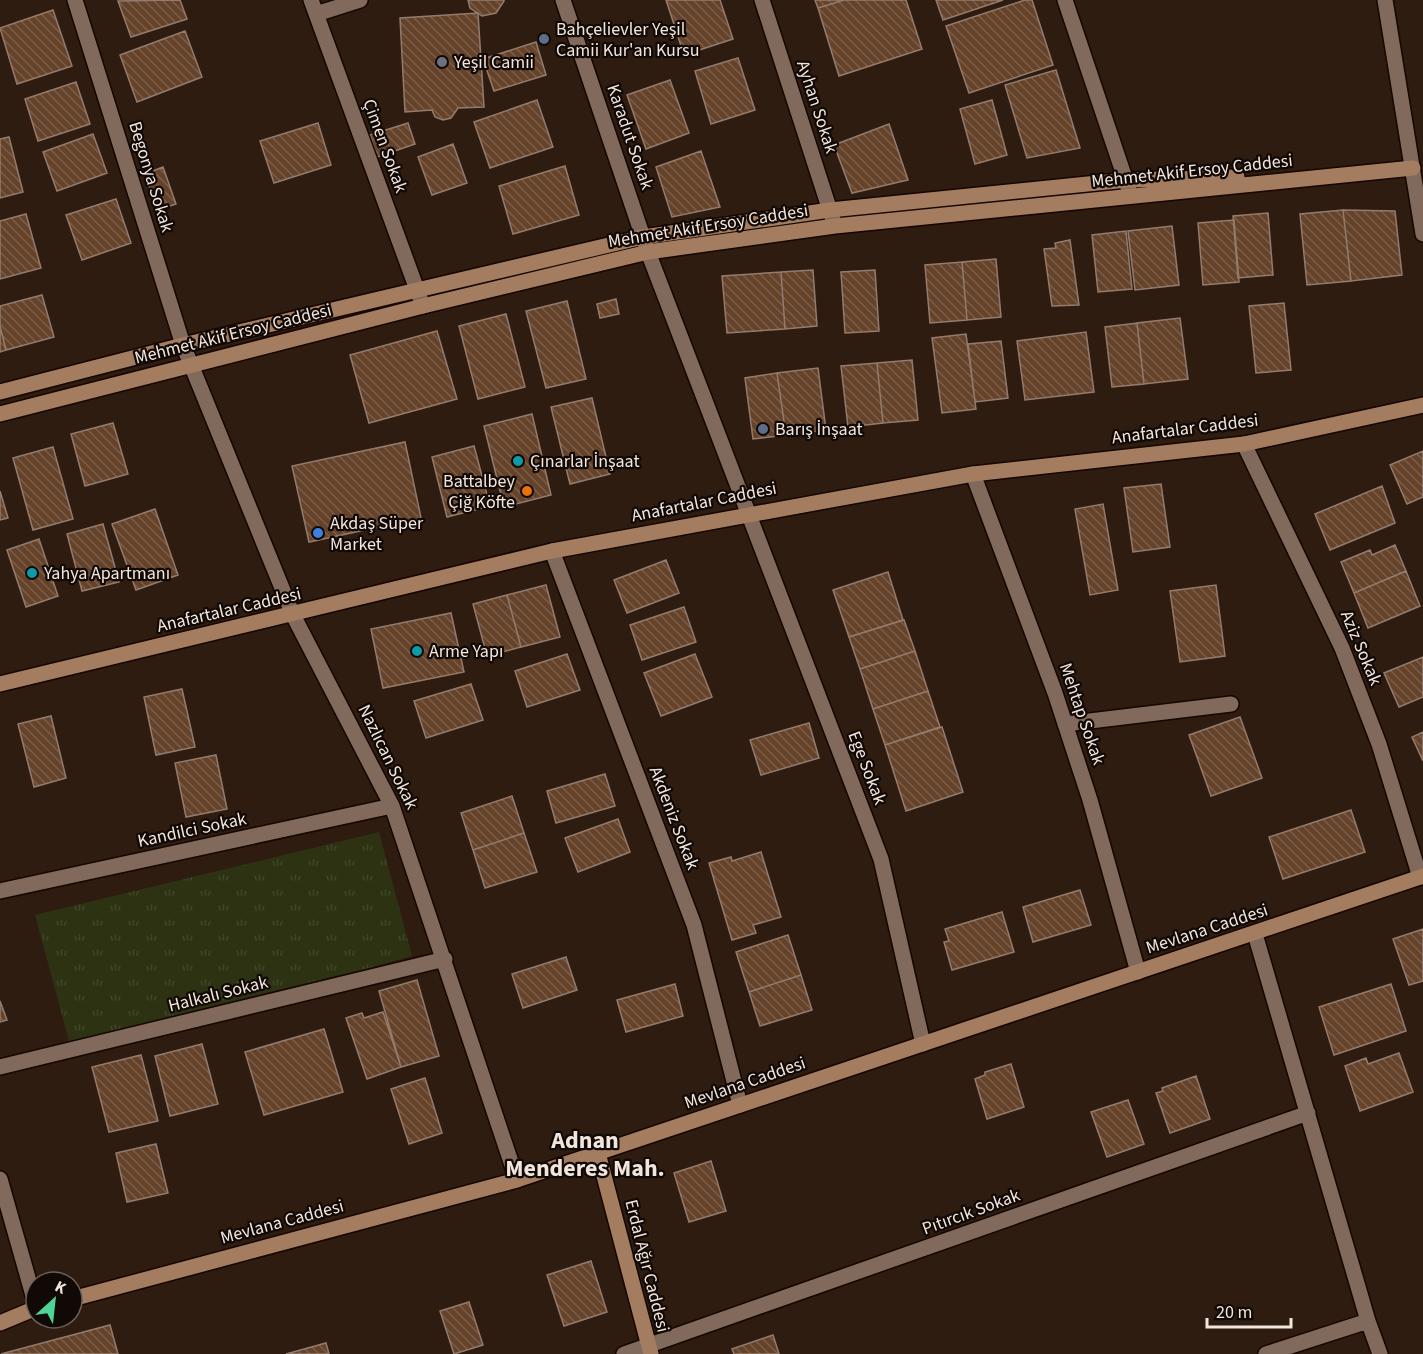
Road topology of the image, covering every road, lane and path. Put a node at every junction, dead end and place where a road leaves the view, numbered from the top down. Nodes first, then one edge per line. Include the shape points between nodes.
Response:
1 (75, 0) edge
2 (360, 0) edge
3 (563, 0) edge
4 (762, 0) edge
5 (1065, 0) edge
6 (1385, 0) edge
7 (314, 7) edge
8 (1413, 168) junction
9 (1366, 173) junction
10 (1127, 180) junction
11 (1131, 196) junction
12 (831, 210) junction
13 (835, 226) junction
14 (1423, 234) edge
15 (643, 237) junction
16 (648, 252) junction
17 (418, 291) junction
18 (423, 306) junction
19 (183, 345) junction
20 (192, 364) junction
21 (0, 392) edge
22 (1423, 405) edge
23 (0, 414) edge
24 (1244, 444) junction
25 (973, 474) junction
26 (749, 513) junction
27 (552, 551) junction
28 (293, 615) junction
29 (0, 684) edge
30 (1231, 704) dead end
31 (1065, 724) junction
32 (392, 806) junction
33 (1422, 876) edge
34 (0, 891) edge
35 (1255, 934) junction
36 (445, 959) junction
37 (1138, 972) junction
38 (922, 1044) junction
39 (0, 1067) edge
40 (740, 1105) junction
41 (1308, 1113) junction
42 (598, 1153) junction
43 (0, 1179) edge
44 (517, 1180) junction
45 (26, 1270) edge
46 (84, 1296) edge
47 (24, 1312) edge
48 (1368, 1321) junction
49 (0, 1323) edge
50 (649, 1351) edge
51 (624, 1354) edge
52 (1266, 1354) edge
53 (1380, 1354) edge

1 - 19 street, Begonya Sokak
2 - 7 street
3 - 15 street, Karadut Sokak
4 - 12 street, Ayhan Sokak
5 - 10 street
6 - 8 street
7 - 17 street, Çimen Sokak
8 - 9 street, Mehmet Akif Ersoy Caddesi
8 - 14 street
9 - 10 street, Mehmet Akif Ersoy Caddesi
9 - 11 street, Mehmet Akif Ersoy Caddesi
10 - 11 street
10 - 12 street, Mehmet Akif Ersoy Caddesi
11 - 13 street, Mehmet Akif Ersoy Caddesi
12 - 13 street, Ayhan Sokak
12 - 15 street, Mehmet Akif Ersoy Caddesi
13 - 16 street, Mehmet Akif Ersoy Caddesi
15 - 16 street, Karadut Sokak
15 - 17 street, Mehmet Akif Ersoy Caddesi
16 - 18 street, Mehmet Akif Ersoy Caddesi
16 - 26 street, Ege Sokak
17 - 18 street, Çimen Sokak
17 - 19 street, Mehmet Akif Ersoy Caddesi
18 - 20 street, Mehmet Akif Ersoy Caddesi
19 - 20 street, Begonya Sokak
19 - 21 street, Mehmet Akif Ersoy Caddesi
20 - 23 street, Mehmet Akif Ersoy Caddesi
20 - 28 street, Nazlıcan Sokak
22 - 24 street, Anafartalar Caddesi
24 - 25 street, Anafartalar Caddesi
24 - 33 street, Aziz Sokak via 1342,648 1379,744
25 - 26 street, Anafartalar Caddesi
25 - 31 street, Mehtap Sokak
26 - 27 street, Anafartalar Caddesi
26 - 38 street, Ege Sokak via 881,860
27 - 28 street, Anafartalar Caddesi
27 - 40 street, Akdeniz Sokak via 694,925
28 - 29 street, Anafartalar Caddesi
28 - 32 street, Nazlıcan Sokak
30 - 31 street
31 - 37 street, Mehtap Sokak
32 - 34 street, Kandilci Sokak
32 - 36 street, Nazlıcan Sokak
33 - 35 street, Mevlana Caddesi
35 - 37 street, Mevlana Caddesi
35 - 41 street
36 - 39 street, Halkalı Sokak
36 - 44 street, Nazlıcan Sokak
37 - 38 street, Mevlana Caddesi
38 - 40 street, Mevlana Caddesi
40 - 42 street, Mevlana Caddesi
41 - 48 street
41 - 50 street, Pıtırcık Sokak
42 - 44 street, Mevlana Caddesi
42 - 50 street, Erdal Ağır Caddesi
43 - 45 street
44 - 46 street, Mevlana Caddesi
47 - 49 street
48 - 52 street
48 - 53 street
50 - 51 street, Pıtırcık Sokak

